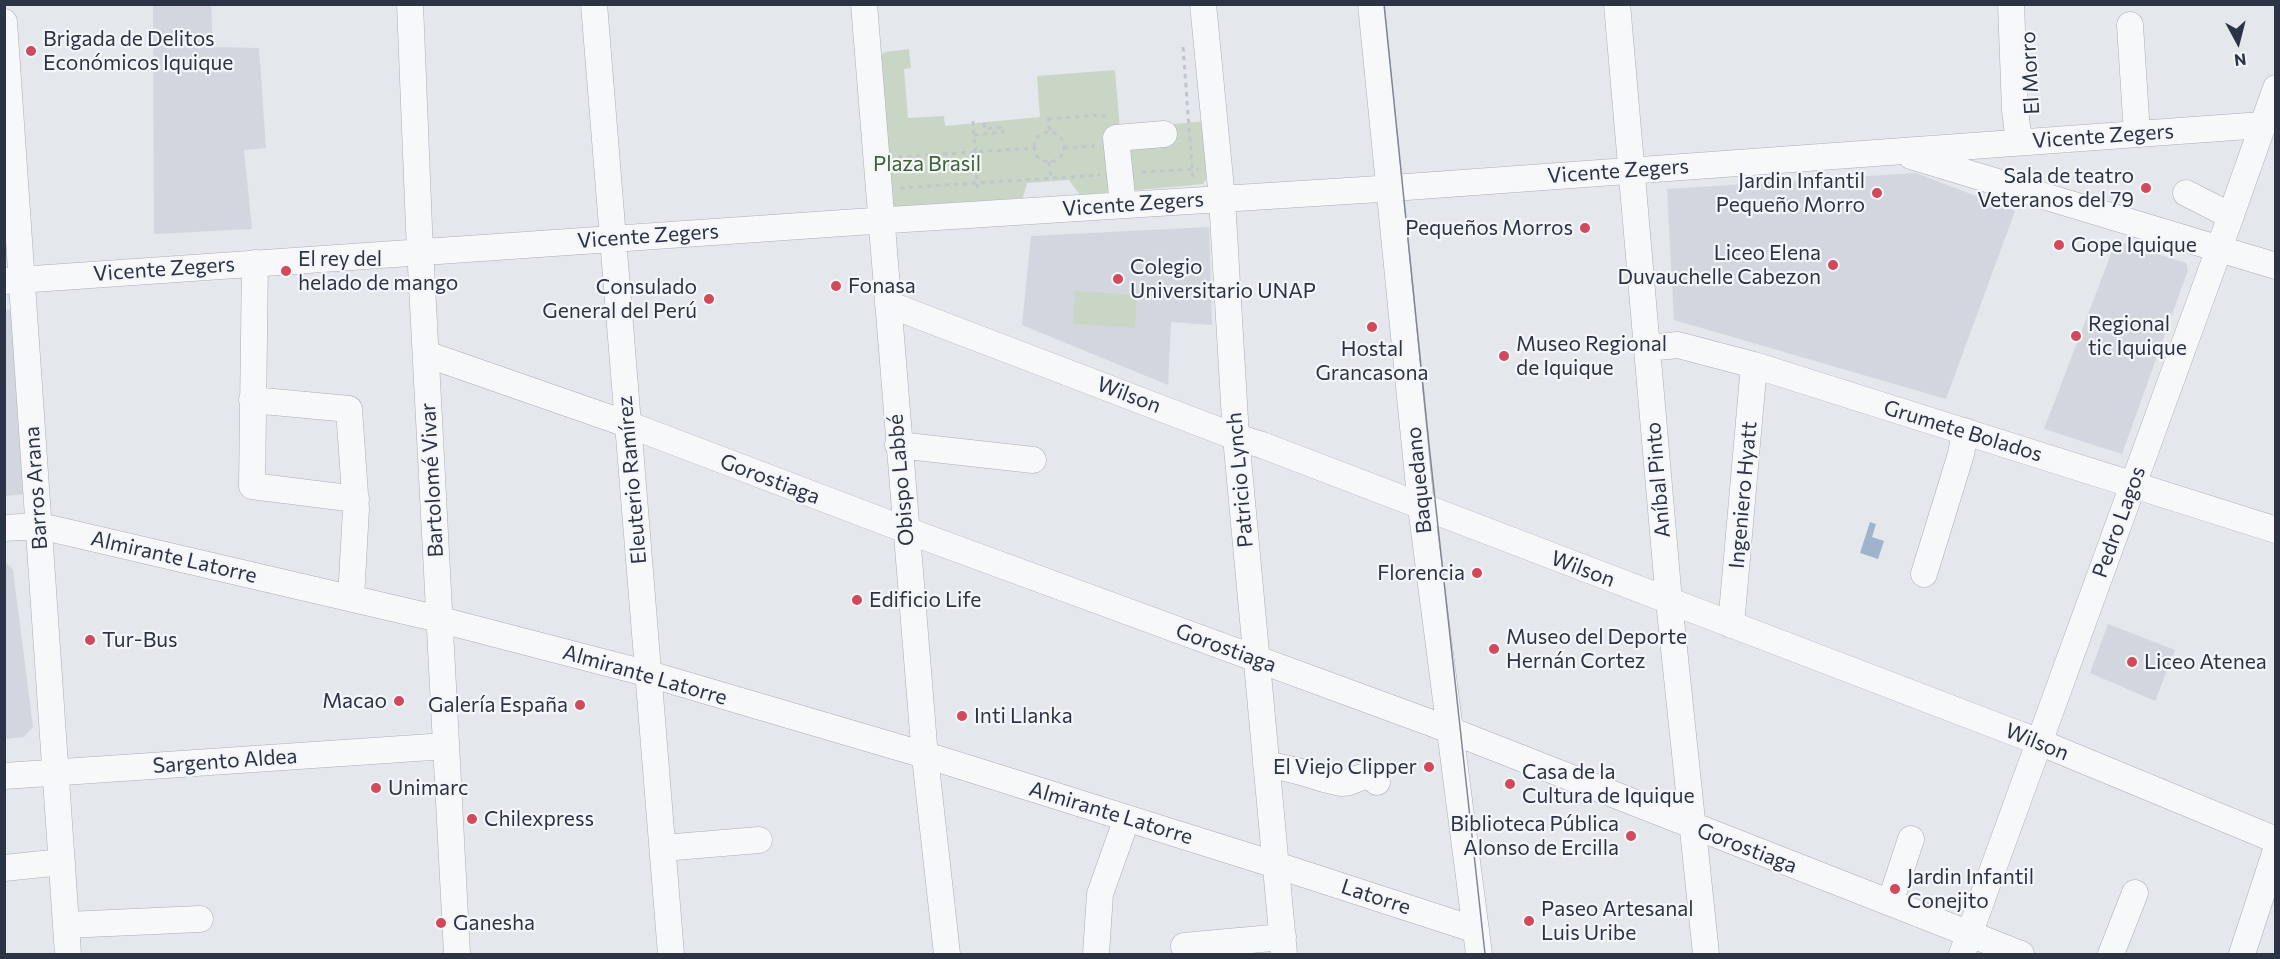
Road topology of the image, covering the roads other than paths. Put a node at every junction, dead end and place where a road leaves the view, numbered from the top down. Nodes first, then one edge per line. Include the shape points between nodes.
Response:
1 (410, 4) edge
2 (594, 4) edge
3 (864, 4) edge
4 (1203, 4) edge
5 (1371, 4) edge
6 (1617, 4) edge
7 (2011, 4) edge
8 (2026, 4) edge
9 (4, 22) edge
10 (2130, 25) dead end
11 (2276, 88) edge
12 (2262, 125) junction
13 (1164, 134) dead end
14 (2137, 134) junction
15 (2027, 142) junction
16 (1895, 151) junction
17 (1632, 170) junction
18 (1390, 188) junction
19 (2186, 193) dead end
20 (1210, 199) junction
21 (1122, 205) junction
22 (2231, 216) junction
23 (880, 220) junction
24 (612, 239) junction
25 (2219, 249) junction
26 (421, 252) junction
27 (255, 263) junction
28 (2276, 266) edge
29 (13, 280) edge
30 (888, 304) junction
31 (1647, 348) junction
32 (426, 354) junction
33 (1754, 365) junction
34 (252, 400) junction
35 (627, 424) junction
36 (1965, 431) junction
37 (1236, 436) junction
38 (898, 445) junction
39 (1033, 460) dead end
40 (2133, 484) junction
41 (356, 500) junction
42 (1421, 507) junction
43 (39, 526) junction
44 (4, 528) edge
45 (905, 530) junction
46 (2276, 530) edge
47 (1924, 574) dead end
48 (351, 598) junction
49 (1669, 601) junction
50 (439, 619) junction
51 (1731, 625) junction
52 (1256, 659) junction
53 (649, 674) junction
54 (1450, 731) junction
55 (2039, 742) junction
56 (446, 746) junction
57 (925, 757) junction
58 (1266, 765) junction
59 (56, 772) junction
60 (4, 776) edge
61 (1377, 782) dead end
62 (1127, 818) junction
63 (1692, 826) junction
64 (1911, 839) dead end
65 (759, 840) dead end
66 (2276, 840) edge
67 (663, 848) junction
68 (2276, 850) edge
69 (62, 862) junction
70 (1276, 864) junction
71 (4, 867) edge
72 (2135, 893) dead end
73 (1890, 903) junction
74 (200, 919) dead end
75 (66, 925) junction
76 (1478, 942) edge
77 (1966, 944) edge
78 (1184, 946) dead end
79 (1284, 946) edge
80 (68, 954) edge
81 (457, 954) edge
82 (671, 954) edge
83 (947, 954) edge
84 (1096, 954) edge
85 (1706, 954) edge
86 (2021, 954) edge
87 (2111, 954) edge
88 (2242, 954) edge

1 - 26 street, Bartolomé Vivar
2 - 24 street, Eleuterio Ramírez
3 - 23 street, Obispo Labbé
4 - 20 street, Patricio Lynch via 1219,168
5 - 18 street, Baquedano
6 - 17 street, Aníbal Pinto
7 - 15 street via 2015,110
8 - 15 street, El Morro
9 - 29 street, Barros Arana
10 - 14 street
11 - 12 street, Pedro Lagos
12 - 14 street, Vicente Zegers
12 - 22 street, Pedro Lagos
13 - 21 street via 1116,138
14 - 15 street, Vicente Zegers
15 - 16 street, Vicente Zegers
16 - 17 street, Vicente Zegers
16 - 25 street
17 - 18 street, Vicente Zegers
17 - 31 street, Aníbal Pinto
18 - 20 street, Vicente Zegers
18 - 42 street, Baquedano
19 - 22 street
20 - 21 street, Vicente Zegers
20 - 37 street, Patricio Lynch
21 - 23 street, Vicente Zegers
22 - 25 street, Pedro Lagos
23 - 24 street, Vicente Zegers
23 - 30 street, Obispo Labbé
24 - 26 street, Vicente Zegers
24 - 35 street, Eleuterio Ramírez
25 - 28 street
25 - 40 street, Pedro Lagos
26 - 27 street, Vicente Zegers
26 - 32 street, Bartolomé Vivar
27 - 29 street, Vicente Zegers
27 - 34 street
29 - 43 street, Barros Arana
30 - 37 street, Wilson
30 - 38 street, Obispo Labbé
31 - 33 street, Grumete Bolados via 1678,345
31 - 49 street, Aníbal Pinto
32 - 35 street, Gorostiaga
32 - 50 street, Bartolomé Vivar
33 - 36 street, Grumete Bolados
33 - 51 street, Ingeniero Hyatt
34 - 41 street via 349,409
34 - 41 street via 252,486
35 - 45 street, Gorostiaga
35 - 53 street, Eleuterio Ramírez
36 - 40 street, Grumete Bolados
36 - 47 street
37 - 42 street, Wilson
37 - 52 street, Patricio Lynch
38 - 39 street
38 - 45 street, Obispo Labbé
40 - 46 street, Grumete Bolados
40 - 55 street, Pedro Lagos
41 - 48 street
42 - 49 street, Wilson
42 - 54 street, Baquedano
43 - 44 street, Almirante Latorre
43 - 48 street, Almirante Latorre
43 - 59 street, Barros Arana
45 - 52 street, Gorostiaga
45 - 57 street, Obispo Labbé
48 - 50 street, Almirante Latorre
49 - 51 street, Wilson
49 - 63 street, Aníbal Pinto
50 - 53 street, Almirante Latorre
50 - 56 street, Bartolomé Vivar
51 - 55 street, Wilson
52 - 54 street, Gorostiaga
52 - 58 street, Patricio Lynch
53 - 57 street, Almirante Latorre
53 - 67 street, Eleuterio Ramírez
54 - 63 street, Gorostiaga
54 - 76 street, Baquedano
55 - 66 street, Wilson
55 - 77 street, Pedro Lagos
56 - 59 street, Sargento Aldea
56 - 81 street, Bartolomé Vivar
57 - 62 street, Almirante Latorre
57 - 83 street, Obispo Labbé
58 - 61 street via 1340,783 1366,776
58 - 70 street, Patricio Lynch
59 - 60 street, Sargento Aldea
59 - 69 street, Barros Arana
62 - 70 street, Almirante Latorre
62 - 84 street via 1100,894
63 - 73 street, Gorostiaga
63 - 85 street, Aníbal Pinto
64 - 73 street
65 - 67 street
67 - 82 street, Eleuterio Ramírez
68 - 88 street
69 - 71 street
69 - 75 street, Barros Arana
70 - 76 street, Latorre
70 - 79 street, Patricio Lynch
72 - 87 street
73 - 77 street, Gorostiaga
74 - 75 street
75 - 80 street, Barros Arana
77 - 86 street, Gorostiaga
78 - 79 street

